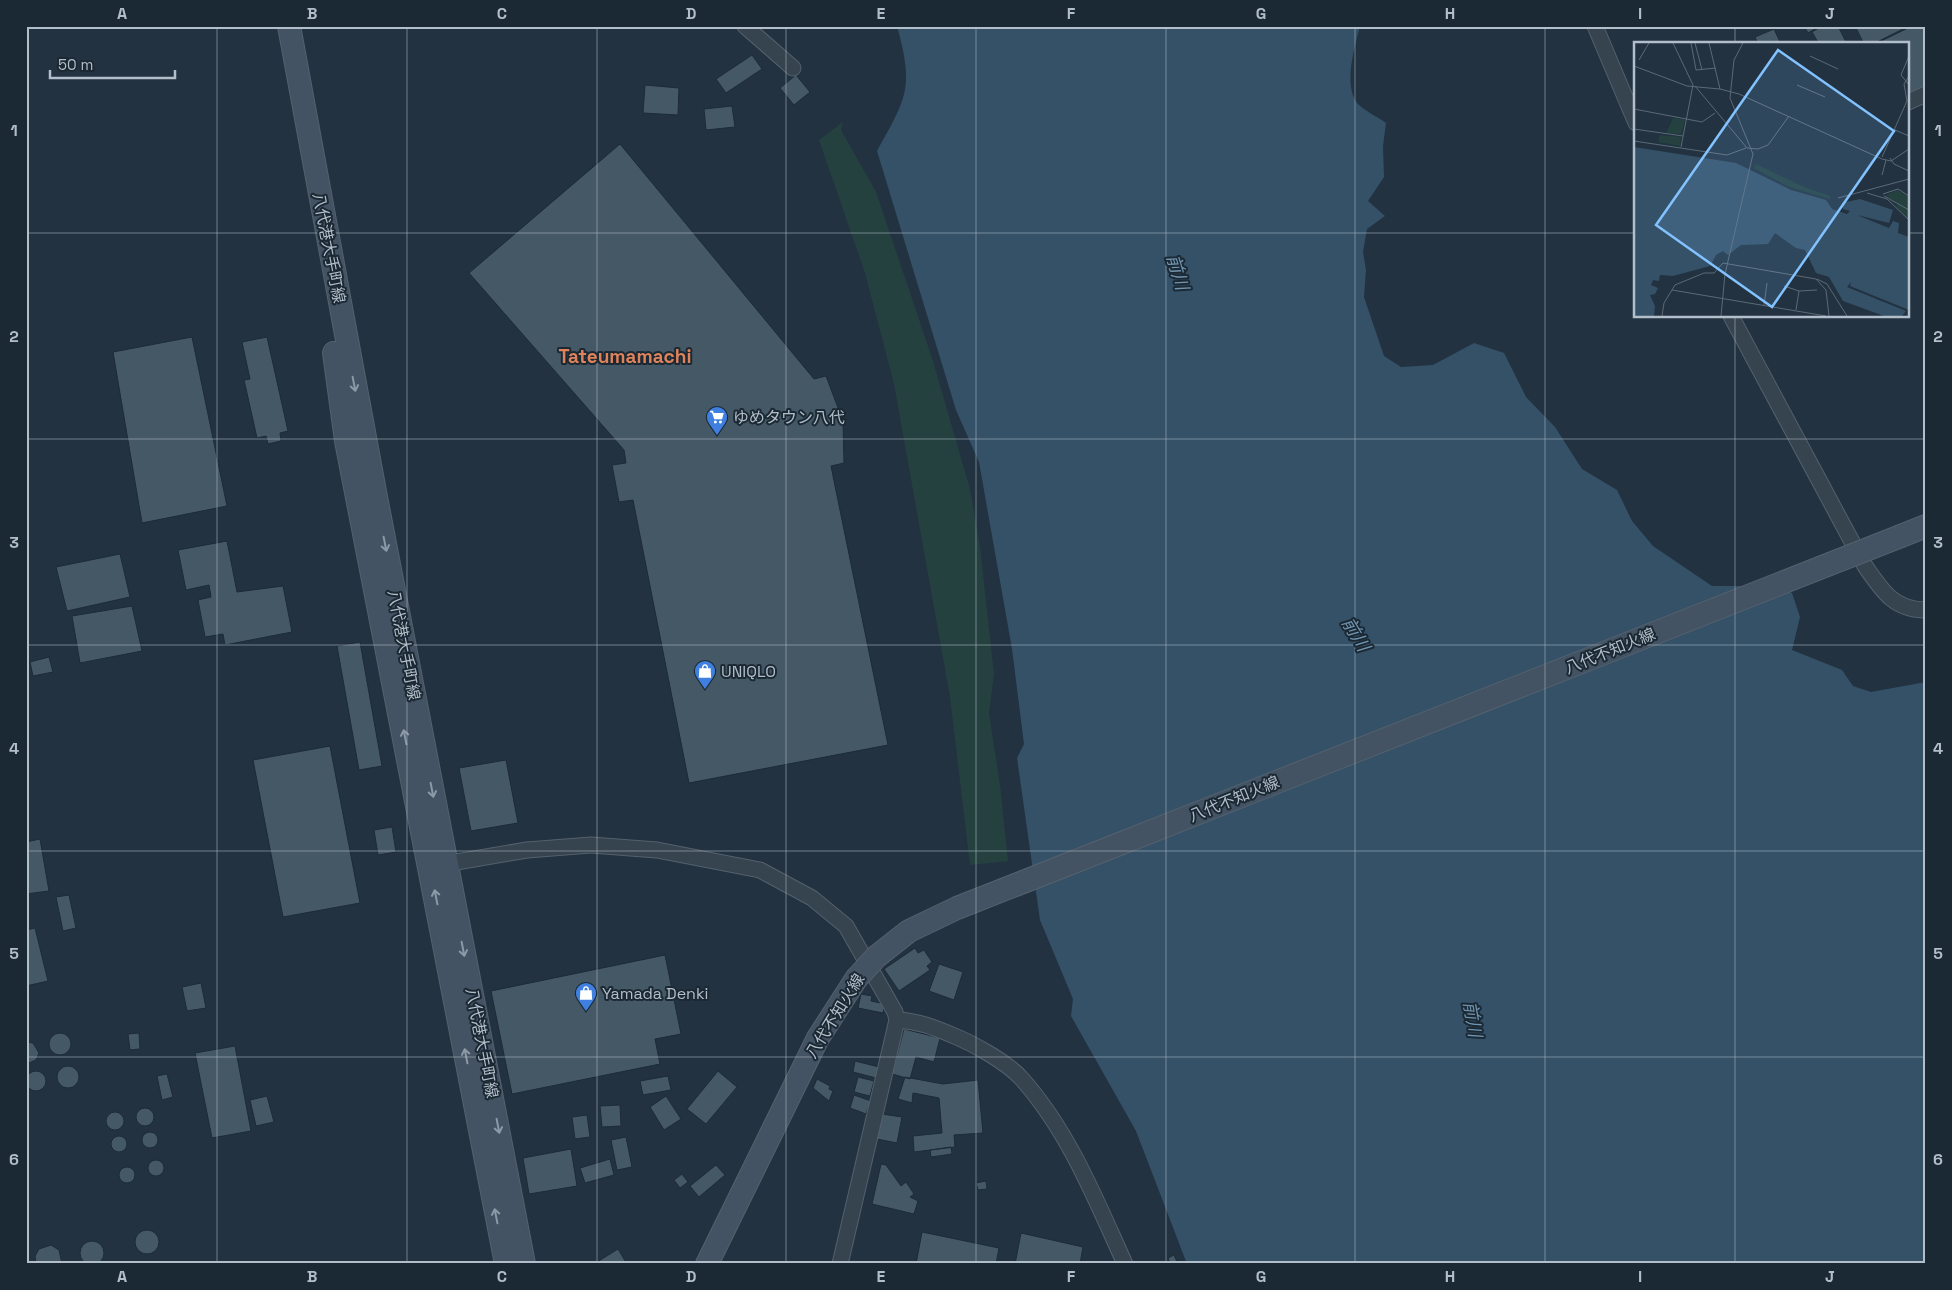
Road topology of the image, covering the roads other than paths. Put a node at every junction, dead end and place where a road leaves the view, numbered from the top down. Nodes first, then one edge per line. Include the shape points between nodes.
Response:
1 (274, 26) edge
2 (289, 26) edge
3 (745, 26) edge
4 (1595, 26) edge
5 (793, 68) dead end
6 (1926, 94) edge
7 (1910, 101) edge
8 (1634, 118) edge
9 (1732, 318) edge
10 (1926, 526) edge
11 (1926, 610) edge
12 (438, 865) junction
13 (897, 1020) junction
14 (506, 1264) edge
15 (524, 1264) edge
16 (707, 1264) edge
17 (840, 1264) edge
18 (1125, 1264) edge

12 -> 1 main road, 八代港大手町線 via 346,441 323,275
2 -> 12 main road, 八代港大手町線
3 - 5 street
4 - 8 street
6 - 7 street
9 - 11 street via 1865,566 1882,590 1901,606
10 - 16 main road, 八代不知火線, bridge via 957,908 910,931 876,957 856,979 818,1038
12 - 13 street via 527,850 591,845 657,850 760,870 812,898 846,926
14 -> 12 main road, 八代港大手町線
12 -> 15 main road, 八代港大手町線
13 - 17 street
13 - 18 street via 917,1021 973,1043 1020,1078 1054,1121

